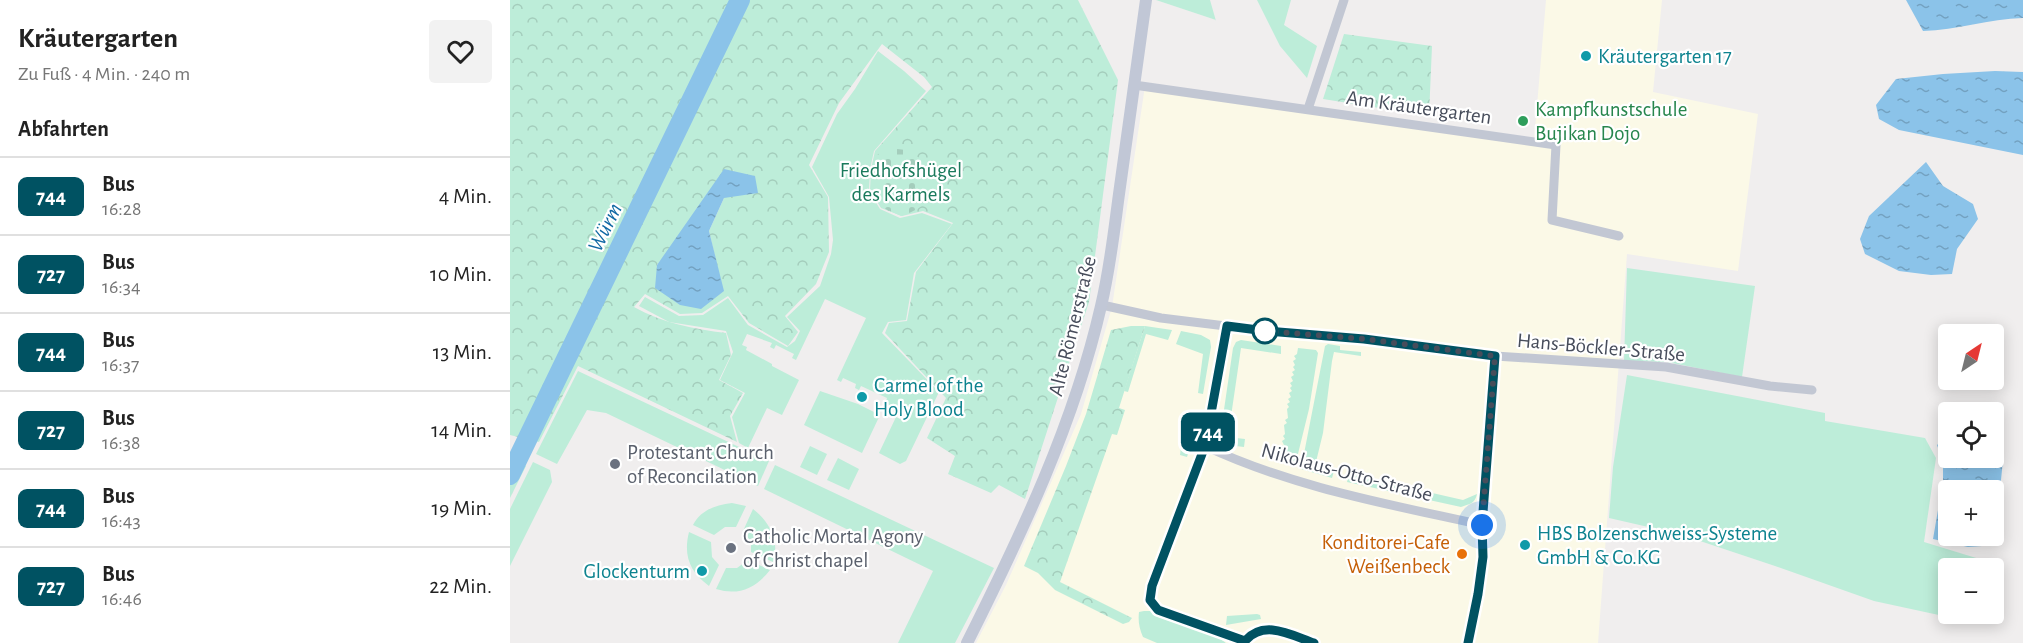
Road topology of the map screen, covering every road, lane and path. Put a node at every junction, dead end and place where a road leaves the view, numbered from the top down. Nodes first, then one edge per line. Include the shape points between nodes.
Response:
1 (1146, 0) edge
2 (1344, 0) edge
3 (1134, 85) junction
4 (1308, 109) junction
5 (1619, 236) dead end
6 (1102, 305) junction
7 (1227, 326) junction
8 (1495, 356) junction
9 (1812, 390) dead end
10 (1205, 446) junction
11 (1482, 525) junction
12 (1245, 642) edge
13 (967, 643) edge
14 (1314, 643) edge
15 (1468, 643) edge

1 - 3 main road, Alte Römerstraße
2 - 4 street
3 - 4 street, Am Kräutergarten
3 - 6 main road, Alte Römerstraße
4 - 5 street, Am Kräutergarten via 1556,145 1552,220
6 - 7 street, Hans-Böckler-Straße via 1161,318
6 - 13 main road, Alte Römerstraße via 1051,459
7 - 8 street, Hans-Böckler-Straße
7 - 10 street
8 - 9 street, Hans-Böckler-Straße via 1666,367
8 - 11 street
10 - 11 street, Nikolaus-Otto-Straße via 1297,481
10 - 12 street via 1150,600 1158,610
11 - 15 street via 1483,557
12 - 14 street via 1262,629

